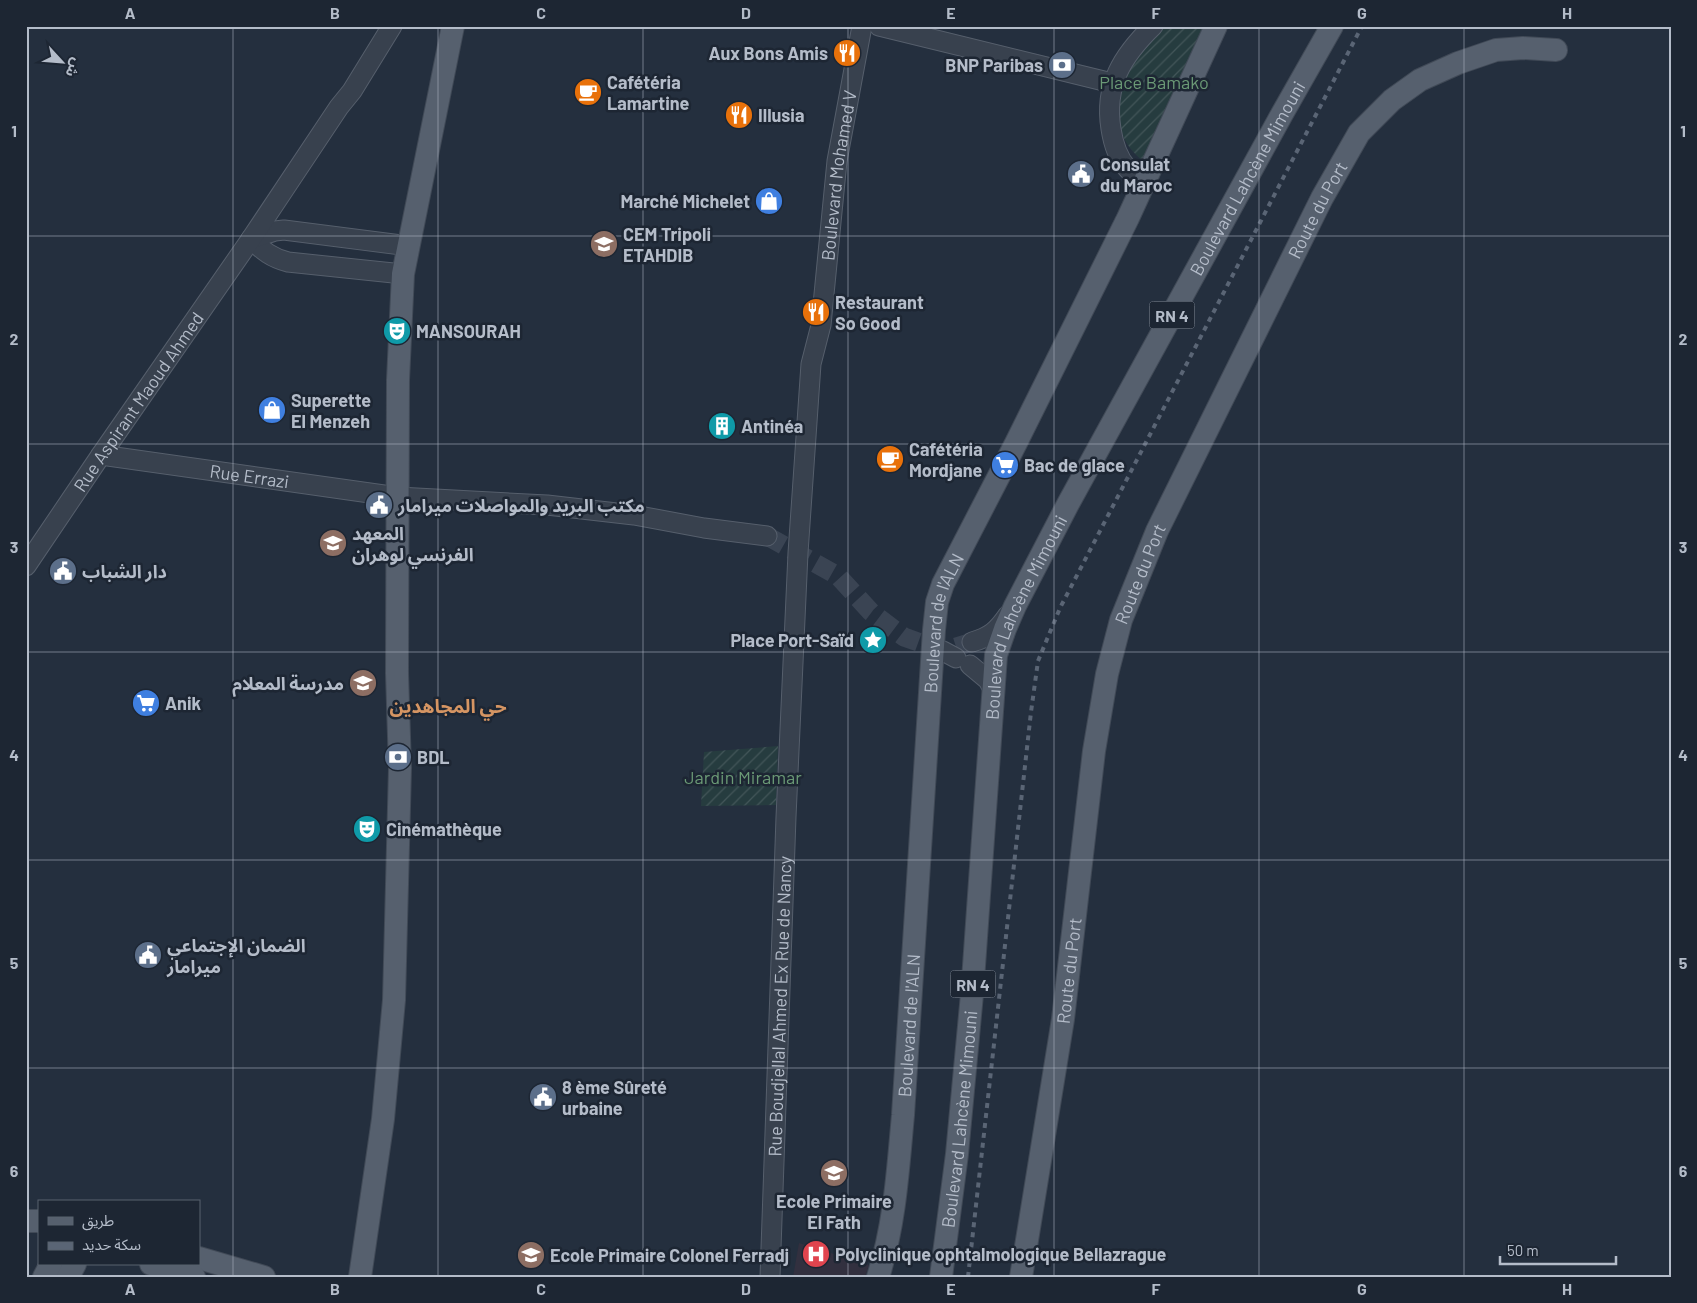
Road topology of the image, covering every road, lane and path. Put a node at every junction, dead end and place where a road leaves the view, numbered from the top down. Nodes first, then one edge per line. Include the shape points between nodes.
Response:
1 (392, 26) edge
2 (453, 26) edge
3 (862, 26) edge
4 (879, 26) edge
5 (1153, 26) edge
6 (1216, 26) edge
7 (1332, 26) edge
8 (1556, 50) dead end
9 (1112, 84) junction
10 (1146, 183) junction
11 (251, 239) junction
12 (409, 246) junction
13 (403, 274) junction
14 (101, 456) junction
15 (398, 497) junction
16 (767, 536) tunnel mouth
17 (798, 553) joint
18 (26, 566) edge
19 (1015, 606) junction
20 (994, 690) junction
21 (200, 1258) edge
22 (158, 1266) edge
23 (194, 1277) edge
24 (264, 1277) edge
25 (360, 1277) edge
26 (770, 1277) edge
27 (878, 1277) edge
28 (941, 1277) edge
29 (1021, 1277) edge

1 - 11 street, Rue Aspirant Maoud Ahmed via 352,91
2 - 12 main road
3 - 17 street, Boulevard Mohamed V via 837,161 821,325 811,364
4 - 9 street
5 - 9 street via 1124,58
6 - 10 main road, Boulevard de l'ALN
7 - 19 main road, Boulevard Lahcène Mimouni / RN 4
8 - 29 main road, Route du Port via 1496,50 1458,63 1420,80 1392,100 1359,133 1322,198 1157,531 1121,620 1107,674 1094,751 1063,1020
9 - 10 street via 1108,114 1113,142 1127,168
10 - 27 main road, Boulevard de l'ALN via 943,584 938,602 903,1115 896,1188
11 - 12 street via 284,230
11 - 13 street via 264,252 279,260
11 - 14 street, Rue Aspirant Maoud Ahmed
12 - 13 main road
13 - 15 main road via 398,380
14 - 15 street, Rue Errazi
14 - 18 street, Rue Aspirant Maoud Ahmed
15 - 16 street, Rue Errazi via 547,505
15 - 25 main road via 400,768 394,1000 383,1119
17 - 26 street, Rue Boudjellal Ahmed Ex Rue de Nancy
19 - 20 main road, Boulevard Lahcène Mimouni / RN 4 via 996,655
19 - 20 street via 1000,626 964,653
20 - 28 main road, Boulevard Lahcène Mimouni / RN 4 via 972,994 957,1154
21 - 24 main road
22 - 23 main road

